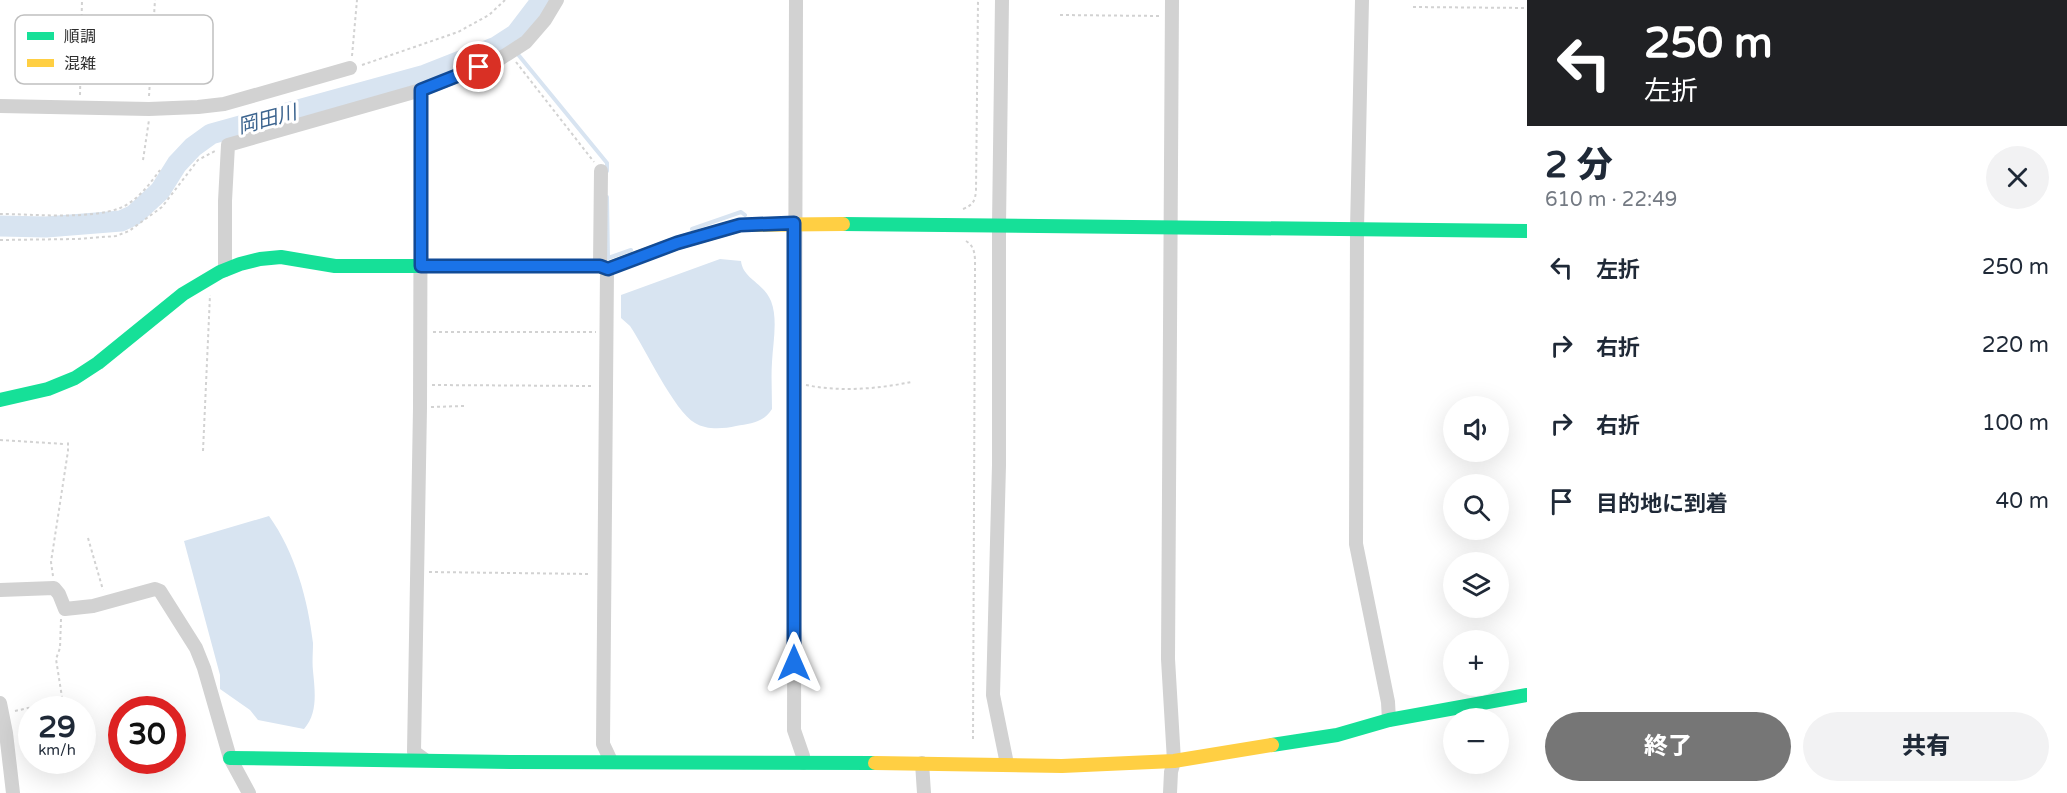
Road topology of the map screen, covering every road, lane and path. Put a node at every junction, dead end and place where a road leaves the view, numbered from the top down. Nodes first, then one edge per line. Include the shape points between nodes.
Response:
1 (82, 0) edge
2 (155, 0) edge
3 (357, 0) edge
4 (505, 0) edge
5 (557, 0) edge
6 (796, 0) edge
7 (978, 0) edge
8 (1002, 0) edge
9 (1172, 0) edge
10 (1362, 0) edge
11 (1413, 7) dead end
12 (1527, 8) edge
13 (82, 15) edge
14 (154, 15) edge
15 (1060, 15) dead end
16 (1172, 16) junction
17 (508, 53) junction
18 (350, 68) junction
19 (80, 84) edge
20 (150, 84) edge
21 (421, 90) junction
22 (0, 106) edge
23 (80, 107) junction
24 (149, 109) junction
25 (228, 145) junction
26 (143, 160) dead end
27 (160, 170) dead end
28 (601, 171) joint
29 (960, 210) dead end
30 (0, 214) edge
31 (794, 223) junction
32 (999, 225) junction
33 (1169, 228) junction
34 (1358, 229) junction
35 (1527, 231) edge
36 (0, 240) edge
37 (966, 241) dead end
38 (421, 266) junction
39 (604, 267) junction
40 (225, 270) junction
41 (208, 279) junction
42 (420, 332) junction
43 (608, 332) junction
44 (794, 382) junction
45 (911, 382) dead end
46 (420, 385) junction
47 (606, 386) junction
48 (0, 400) edge
49 (464, 406) dead end
50 (420, 408) junction
51 (0, 440) edge
52 (68, 441) dead end
53 (64, 444) dead end
54 (203, 451) dead end
55 (88, 538) dead end
56 (417, 572) junction
57 (605, 574) junction
58 (54, 588) junction
59 (0, 590) edge
60 (105, 603) junction
61 (64, 609) junction
62 (1527, 695) edge
63 (62, 696) edge
64 (18, 707) edge
65 (1, 709) edge
66 (1389, 720) junction
67 (973, 742) dead end
68 (230, 758) junction
69 (425, 760) junction
70 (611, 761) junction
71 (1174, 761) junction
72 (803, 763) junction
73 (922, 764) junction
74 (1007, 764) junction
75 (13, 793) edge
76 (249, 793) edge
77 (924, 793) edge
78 (1170, 793) edge

1 - 13 path
2 - 14 path
3 - 18 path
4 - 18 path via 489,15 458,32
5 - 17 street via 532,35
6 - 31 street
7 - 29 path via 976,191 971,206
8 - 32 street
9 - 16 street
10 - 34 street
11 - 12 path
15 - 16 path
16 - 33 street
17 - 21 street
17 - 28 path
18 - 24 street via 224,104
19 - 23 path
20 - 24 path
21 - 25 street
21 - 38 street
22 - 23 street
23 - 24 street
24 - 26 path
25 - 36 path via 198,160 162,207 129,231 77,239
25 - 40 street
27 - 30 path via 131,202 110,211
28 - 39 street
31 - 32 street
31 - 39 street via 740,225
31 - 44 street
32 - 33 street
32 - 74 street via 999,465 993,695
33 - 34 street
33 - 71 street via 1168,659
34 - 35 street
34 - 66 street via 1356,544
37 - 67 path via 975,253
38 - 39 street
38 - 40 street via 335,266 283,257 261,258
38 - 42 street
39 - 43 street
40 - 41 street
41 - 48 street via 154,315 73,380
41 - 54 path via 211,288
42 - 43 path
42 - 46 street
43 - 47 street
44 - 45 path via 832,388
44 - 72 street via 794,730
46 - 47 path
46 - 50 street
47 - 57 street
49 - 50 path
50 - 56 street
51 - 53 path
52 - 58 path via 51,562
55 - 60 path
56 - 57 path
56 - 69 street via 414,752
57 - 70 street via 603,744
58 - 59 street
58 - 61 street
60 - 61 street
60 - 68 street via 155,589 160,591 196,648
61 - 63 path via 56,659
62 - 66 street
64 - 65 path
65 - 75 street
66 - 71 street via 1337,735
68 - 69 street
68 - 76 street
69 - 70 street
70 - 72 street
71 - 74 street
71 - 78 street
72 - 73 street
73 - 74 street
73 - 77 street

